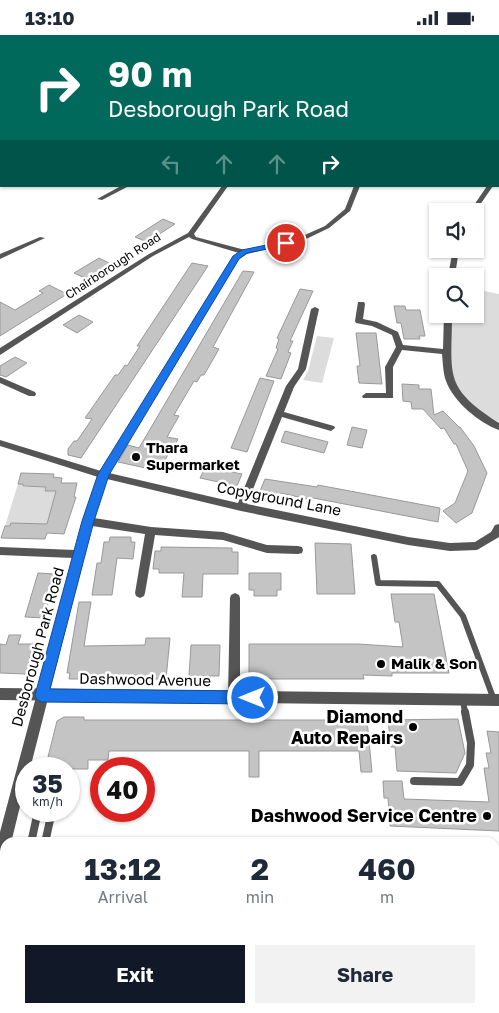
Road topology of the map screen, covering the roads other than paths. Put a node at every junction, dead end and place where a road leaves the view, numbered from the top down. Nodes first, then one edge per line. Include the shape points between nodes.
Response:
1 (124, 187) edge
2 (224, 187) edge
3 (357, 187) edge
4 (489, 187) edge
5 (100, 199) dead end
6 (478, 203) edge
7 (190, 233) junction
8 (42, 238) dead end
9 (245, 251) junction
10 (0, 257) edge
11 (361, 304) dead end
12 (315, 309) dead end
13 (448, 323) edge
14 (400, 347) junction
15 (446, 351) junction
16 (0, 352) edge
17 (0, 380) edge
18 (32, 394) dead end
19 (366, 396) dead end
20 (280, 414) junction
21 (499, 427) edge
22 (330, 428) dead end
23 (0, 443) edge
24 (104, 474) junction
25 (241, 507) junction
26 (88, 521) junction
27 (151, 531) junction
28 (498, 533) edge
29 (298, 550) dead end
30 (0, 551) edge
31 (80, 554) junction
32 (374, 557) dead end
33 (140, 593) dead end
34 (235, 598) dead end
35 (0, 693) edge
36 (42, 695) junction
37 (234, 697) junction
38 (463, 700) junction
39 (497, 700) edge
40 (29, 757) edge
41 (414, 781) dead end
42 (15, 811) edge
43 (36, 822) edge
44 (50, 822) edge
45 (7, 837) edge
46 (32, 837) edge
47 (46, 837) edge

1 - 5 street
2 - 7 street, Chairborough Road
3 - 9 street via 348,210 327,227 300,240
4 - 6 street
7 - 9 street via 194,238
7 - 16 street, Chairborough Road
8 - 10 street
9 - 24 street, Desborough Park Road via 236,258
11 - 14 street via 359,321 374,324 395,335
12 - 20 street via 302,369 290,386
13 - 15 street
14 - 15 street
14 - 19 street via 389,367 390,396
15 - 21 street via 450,385 459,400
17 - 18 street
20 - 22 street
20 - 25 street
23 - 24 street, Copyground Lane
24 - 25 street, Copyground Lane
24 - 26 street, Desborough Park Road
25 - 28 street, Copyground Lane via 450,547 477,546
26 - 27 street
26 - 31 street, Desborough Park Road
27 - 29 street via 223,537 267,549
27 - 33 street
30 - 31 street
31 - 36 street, Desborough Park Road
32 - 39 lane via 378,583 438,584 463,616
34 - 37 street
35 - 36 street, Dashwood Avenue
36 - 37 street, Dashwood Avenue
36 - 40 street, Desborough Park Road
37 - 38 street, Dashwood Avenue
38 - 39 street, Dashwood Avenue
38 - 41 lane via 471,743 470,765 460,782
42 - 45 street, Desborough Park Road
43 - 46 lane
44 - 47 lane

